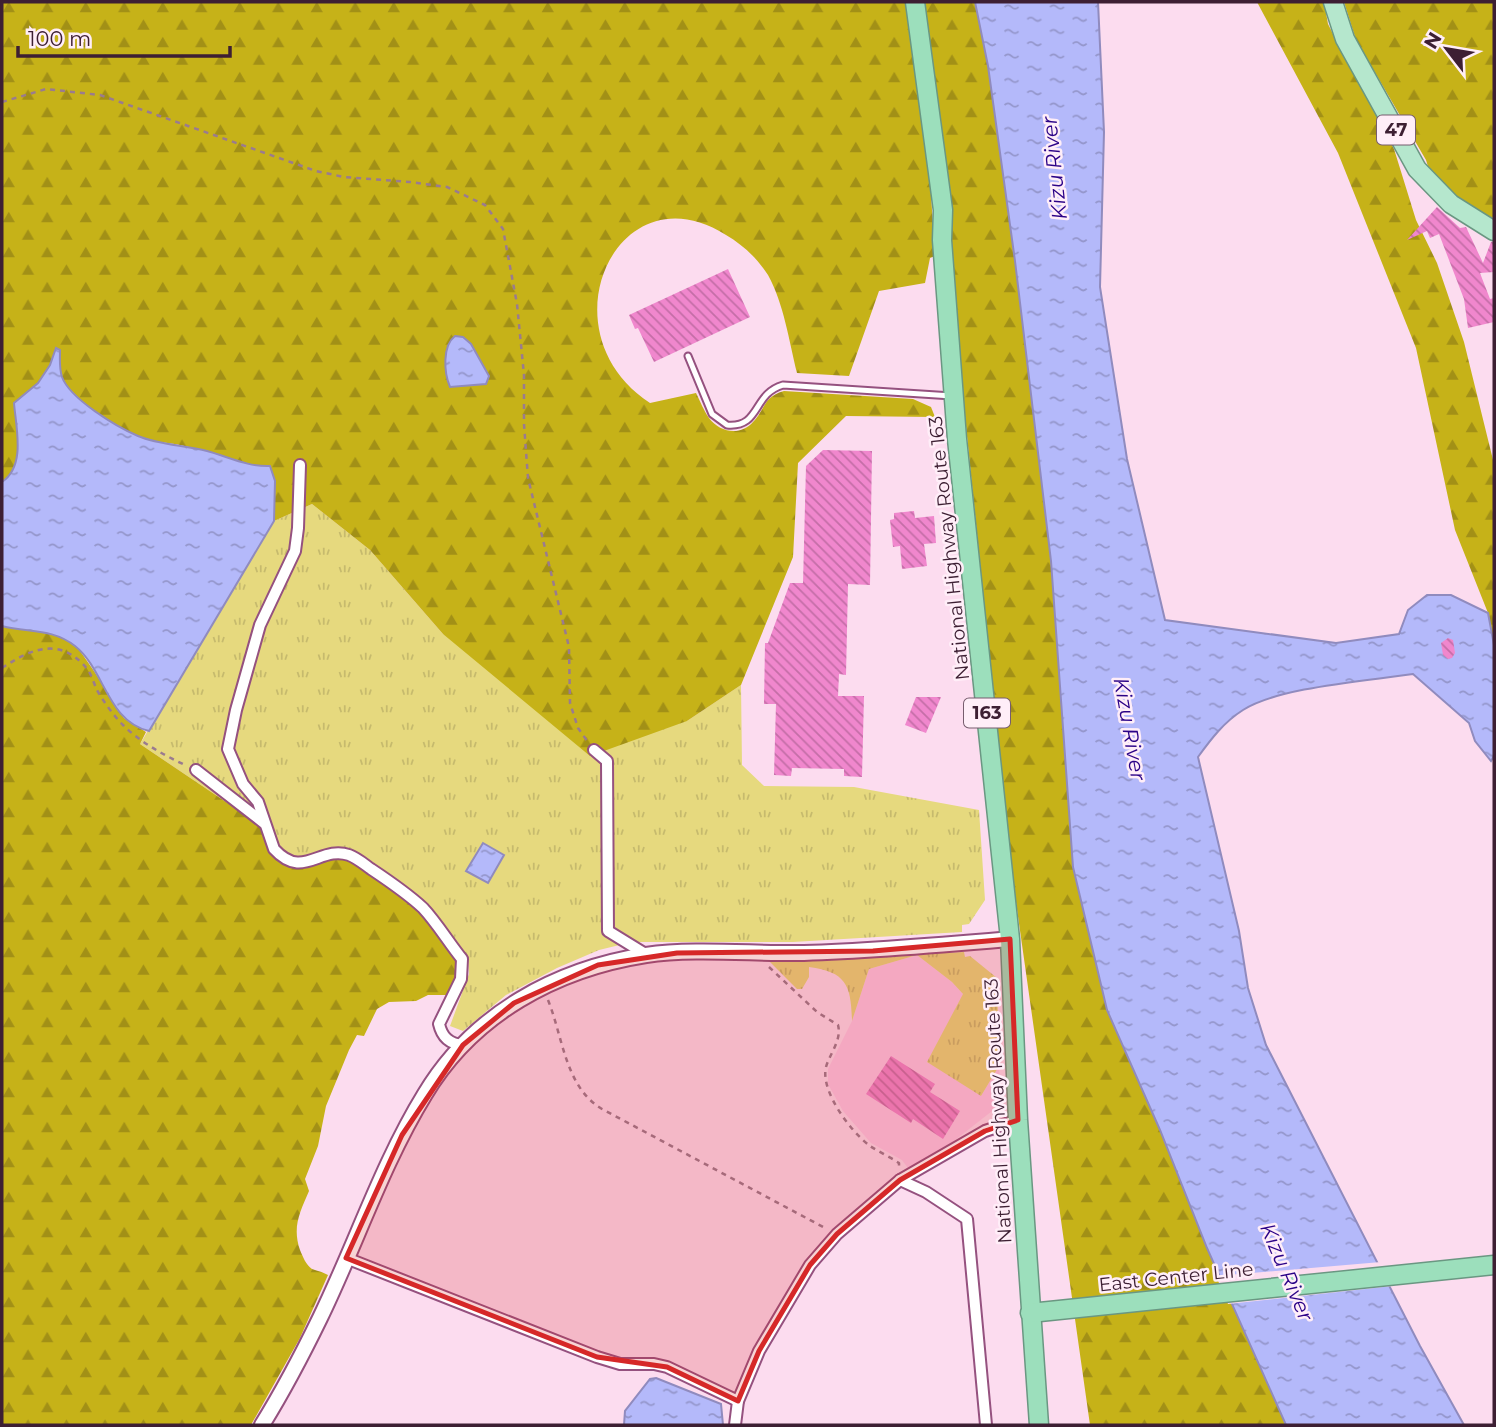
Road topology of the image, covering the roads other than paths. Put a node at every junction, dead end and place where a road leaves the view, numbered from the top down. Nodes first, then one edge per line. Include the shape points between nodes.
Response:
1 (915, 2) edge
2 (1333, 2) edge
3 (1494, 231) edge
4 (688, 356) dead end
5 (955, 397) junction
6 (300, 465) dead end
7 (594, 750) road end
8 (196, 771) road end
9 (267, 825) junction
10 (1010, 939) junction
11 (647, 955) junction
12 (463, 1045) junction
13 (1018, 1120) junction
14 (900, 1180) junction
15 (346, 1258) junction
16 (1494, 1265) edge
17 (1030, 1313) junction
18 (738, 1401) junction
19 (737, 1424) edge
20 (262, 1425) edge
21 (986, 1425) edge
22 (1039, 1425) edge

1 - 5 highway, National Highway Route 163 / 163 via 943,210
2 - 3 main road, 47 via 1345,38 1417,169 1451,204
4 - 5 lane via 712,414 727,425 747,422 763,397 783,386
5 - 10 highway, National Highway Route 163 / 163
6 - 9 street via 295,551 260,625 228,749
7 - 11 street via 607,761 608,932
8 - 9 street
9 - 12 street via 274,849 285,859 305,863 332,854 349,855 423,909 462,959 461,979 439,1024 448,1040
10 - 11 street via 873,951
10 - 13 highway, National Highway Route 163 / 163
11 - 12 street via 598,965 543,986 487,1022
12 - 15 street via 426,1092 408,1124
13 - 14 street via 985,1131
13 - 17 highway, National Highway Route 163 / 163
14 - 18 street via 837,1234 810,1265 759,1351
14 - 21 street via 967,1219
15 - 18 street via 620,1364 667,1367
15 - 20 street via 321,1317
16 - 17 highway, East Center Line
17 - 22 highway, National Highway Route 163 / 163
18 - 19 street

